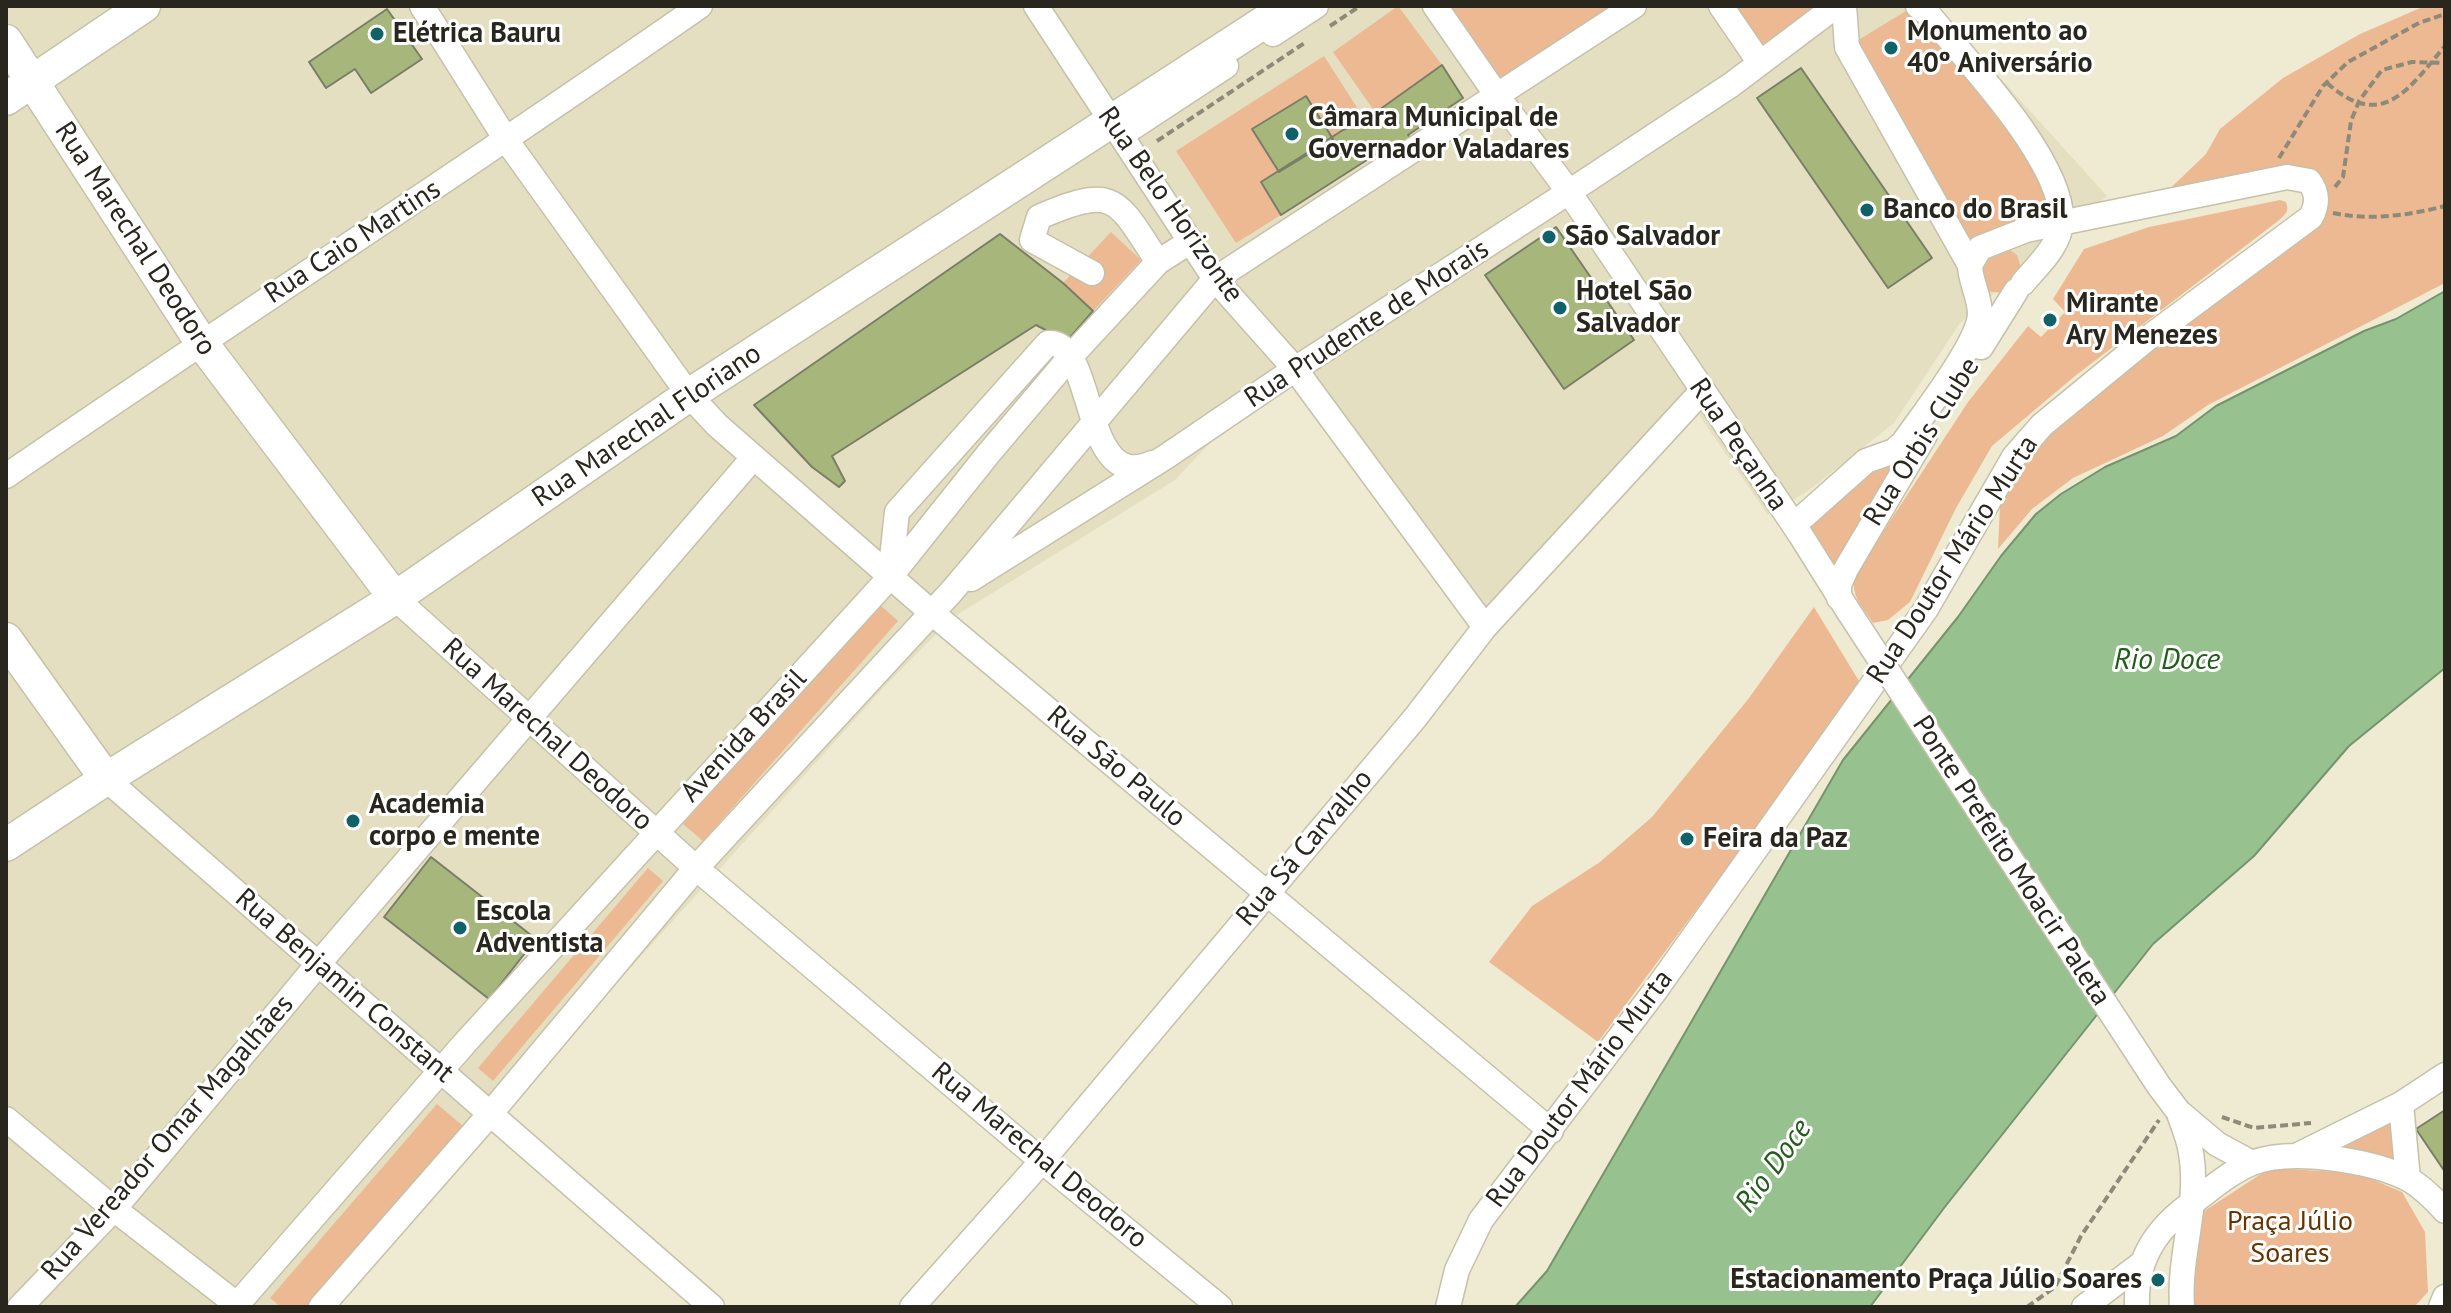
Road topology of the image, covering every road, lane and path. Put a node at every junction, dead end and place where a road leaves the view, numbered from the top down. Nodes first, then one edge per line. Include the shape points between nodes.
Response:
1 (144, 6) edge
2 (422, 6) edge
3 (700, 6) edge
4 (1036, 6) edge
5 (1289, 6) edge
6 (1316, 6) edge
7 (1360, 6) edge
8 (1435, 6) edge
9 (1634, 6) edge
10 (1721, 6) edge
11 (1836, 6) edge
12 (1844, 6) edge
13 (1918, 6) edge
14 (2445, 14) edge
15 (1320, 32) dead end
16 (6, 41) edge
17 (1307, 41) dead end
18 (2445, 46) edge
19 (1760, 63) junction
20 (2431, 63) junction
21 (2445, 63) edge
22 (2327, 83) junction
23 (19, 90) edge
24 (1498, 97) junction
25 (2359, 101) junction
26 (1122, 136) junction
27 (507, 141) junction
28 (2274, 179) junction
29 (1569, 192) junction
30 (2316, 206) junction
31 (2445, 206) edge
32 (2060, 212) junction
33 (1191, 241) junction
34 (1997, 241) junction
35 (1158, 262) junction
36 (1092, 273) dead end
37 (1972, 274) junction
38 (1215, 279) junction
39 (2019, 287) junction
40 (201, 342) junction
41 (1071, 356) junction
42 (1295, 369) junction
43 (1702, 391) junction
44 (689, 395) junction
45 (1094, 421) junction
46 (1167, 456) junction
47 (753, 458) junction
48 (1863, 463) junction
49 (6, 476) edge
50 (1895, 483) junction
51 (1797, 522) junction
52 (1835, 572) junction
53 (891, 585) junction
54 (952, 591) junction
55 (395, 598) junction
56 (1843, 604) joint
57 (931, 612) junction
58 (1485, 627) junction
59 (6, 639) edge
60 (530, 717) junction
61 (106, 779) junction
62 (655, 832) junction
63 (6, 845) edge
64 (696, 868) junction
65 (1267, 893) junction
66 (319, 963) junction
67 (441, 1070) junction
68 (2445, 1075) edge
69 (2401, 1104) junction
70 (2176, 1108) junction
71 (2213, 1113) dead end
72 (490, 1114) junction
73 (6, 1119) edge
74 (2310, 1123) dead end
75 (1551, 1131) junction
76 (2298, 1155) junction
77 (1042, 1161) junction
78 (2252, 1163) junction
79 (2408, 1179) junction
80 (2190, 1204) junction
81 (114, 1209) junction
82 (2445, 1211) edge
83 (2141, 1264) junction
84 (2445, 1297) edge
85 (237, 1306) edge
86 (20, 1307) edge
87 (321, 1307) edge
88 (712, 1307) edge
89 (912, 1307) edge
90 (1220, 1307) edge
91 (1448, 1307) edge
92 (2027, 1307) edge
93 (2084, 1307) edge
94 (2137, 1307) edge
95 (2182, 1307) edge
96 (2441, 1307) edge

1 - 23 main road
2 - 27 street, Rua São Paulo
3 - 27 street, Rua Caio Martins
4 - 26 street, Rua Belo Horizonte
5 - 26 main road, Rua Marechal Floriano
6 - 26 street, Rua Marechal Floriano
7 - 15 path
8 - 24 street, Rua Peçanha
9 - 24 street
10 - 19 street
11 - 19 street, Rua Prudente de Morais
12 - 37 street via 1847,47
13 - 32 street via 2013,118 2051,177
14 - 22 path via 2348,62
16 - 23 main road, Rua Marechal Deodoro
17 - 26 path via 1177,129
18 - 20 path
19 - 29 street, Rua Prudente de Morais
20 - 21 path
20 - 25 path via 2382,70
20 - 25 path via 2393,102
22 - 25 path
22 - 28 path via 2281,151
23 - 40 main road, Rua Marechal Deodoro
24 - 29 street, Rua Peçanha
24 - 38 street
25 - 30 path via 2343,177
26 - 33 street, Rua Belo Horizonte
26 - 44 main road, Rua Marechal Floriano
27 - 40 street, Rua Caio Martins
27 - 44 street, Rua São Paulo
28 - 30 street via 2309,181 2316,189
28 - 32 street via 2093,217
29 - 42 street, Rua Prudente de Morais
29 - 43 street, Rua Peçanha
30 - 31 path via 2381,217
30 - 75 street, Rua Doutor Mário Murta via 2311,217 2077,395 2014,457 1926,609
32 - 34 street
32 - 39 street, Rua Orbis Clube via 2058,239
33 - 35 street, Avenida Brasil
33 - 38 street, Rua Belo Horizonte
34 - 37 street via 1980,248
34 - 39 street via 2016,247 2022,255 2026,274
35 - 36 street via 1120,207 1103,198 1078,200 1039,217 1032,240
35 - 41 street, Avenida Brasil
37 - 39 street via 1980,291 1998,298 2009,297
37 - 48 street, Rua Orbis Clube via 1977,329 1903,443
38 - 42 street, Rua Belo Horizonte
38 - 45 street
39 - 50 street, Rua Orbis Clube
40 - 49 street, Rua Caio Martins
40 - 55 main road, Rua Marechal Deodoro
41 - 45 street
41 - 53 street, Avenida Brasil via 989,453
41 - 53 street via 1058,344 1043,346 897,512
42 - 46 street, Rua Prudente de Morais
42 - 58 street, Rua Belo Horizonte
43 - 51 street, Rua Peçanha
43 - 58 street, Rua Sá Carvalho
44 - 47 street, Rua São Paulo
44 - 55 main road, Rua Marechal Floriano
45 - 46 street via 1111,455 1125,467 1140,468
45 - 54 street
46 - 54 street, Rua Prudente de Morais
47 - 53 street, Rua São Paulo
47 - 60 street, Rua Vereador Omar Magalhães
48 - 50 street via 1888,463
48 - 51 street, Rua Orbis Clube
50 - 52 street, Rua Orbis Clube
51 - 52 street, Rua Peçanha
52 - 56 street, Rua Orbis Clube
53 - 54 street
53 - 57 street, Rua São Paulo
53 - 62 street, Avenida Brasil
54 - 57 street
55 - 60 street, Rua Marechal Deodoro
55 - 61 main road, Rua Marechal Floriano
56 - 70 street, Ponte Prefeito Moacir Paleta, bridge
57 - 64 street
57 - 65 street, Rua São Paulo
58 - 65 street, Rua Sá Carvalho
59 - 61 main road, Rua Benjamin Constant
60 - 62 street, Rua Marechal Deodoro
60 - 66 street, Rua Vereador Omar Magalhães
61 - 63 main road, Rua Marechal Floriano
61 - 66 street, Rua Benjamin Constant
62 - 64 street, Rua Marechal Deodoro
62 - 67 street, Avenida Brasil
64 - 72 street
64 - 77 street, Rua Marechal Deodoro
65 - 75 street, Rua São Paulo
65 - 77 street, Rua Sá Carvalho
66 - 67 street, Rua Benjamin Constant
66 - 81 street, Rua Vereador Omar Magalhães
67 - 72 street, Rua Benjamin Constant
67 - 85 street, Avenida Brasil
68 - 69 street
69 - 76 street
69 - 79 street
70 - 78 street, Ponte Prefeito Moacir Paleta via 2217,1144
70 - 80 street, Ponte Prefeito Moacir Paleta via 2191,1152
70 - 92 path via 2156,1124 2081,1236 2055,1287
71 - 74 path via 2254,1128
72 - 87 street
72 - 88 street, Rua Benjamin Constant
73 - 81 street
75 - 91 street, Rua Doutor Mário Murta via 1481,1220 1457,1270
76 - 78 street
76 - 79 street via 2364,1165
77 - 89 street, Rua Sá Carvalho
77 - 90 street, Rua Marechal Deodoro
78 - 80 street
79 - 82 street
80 - 83 street via 2155,1239
80 - 95 street via 2181,1262
81 - 85 street
81 - 86 street, Rua Vereador Omar Magalhães
83 - 93 street
83 - 94 street
84 - 96 street

